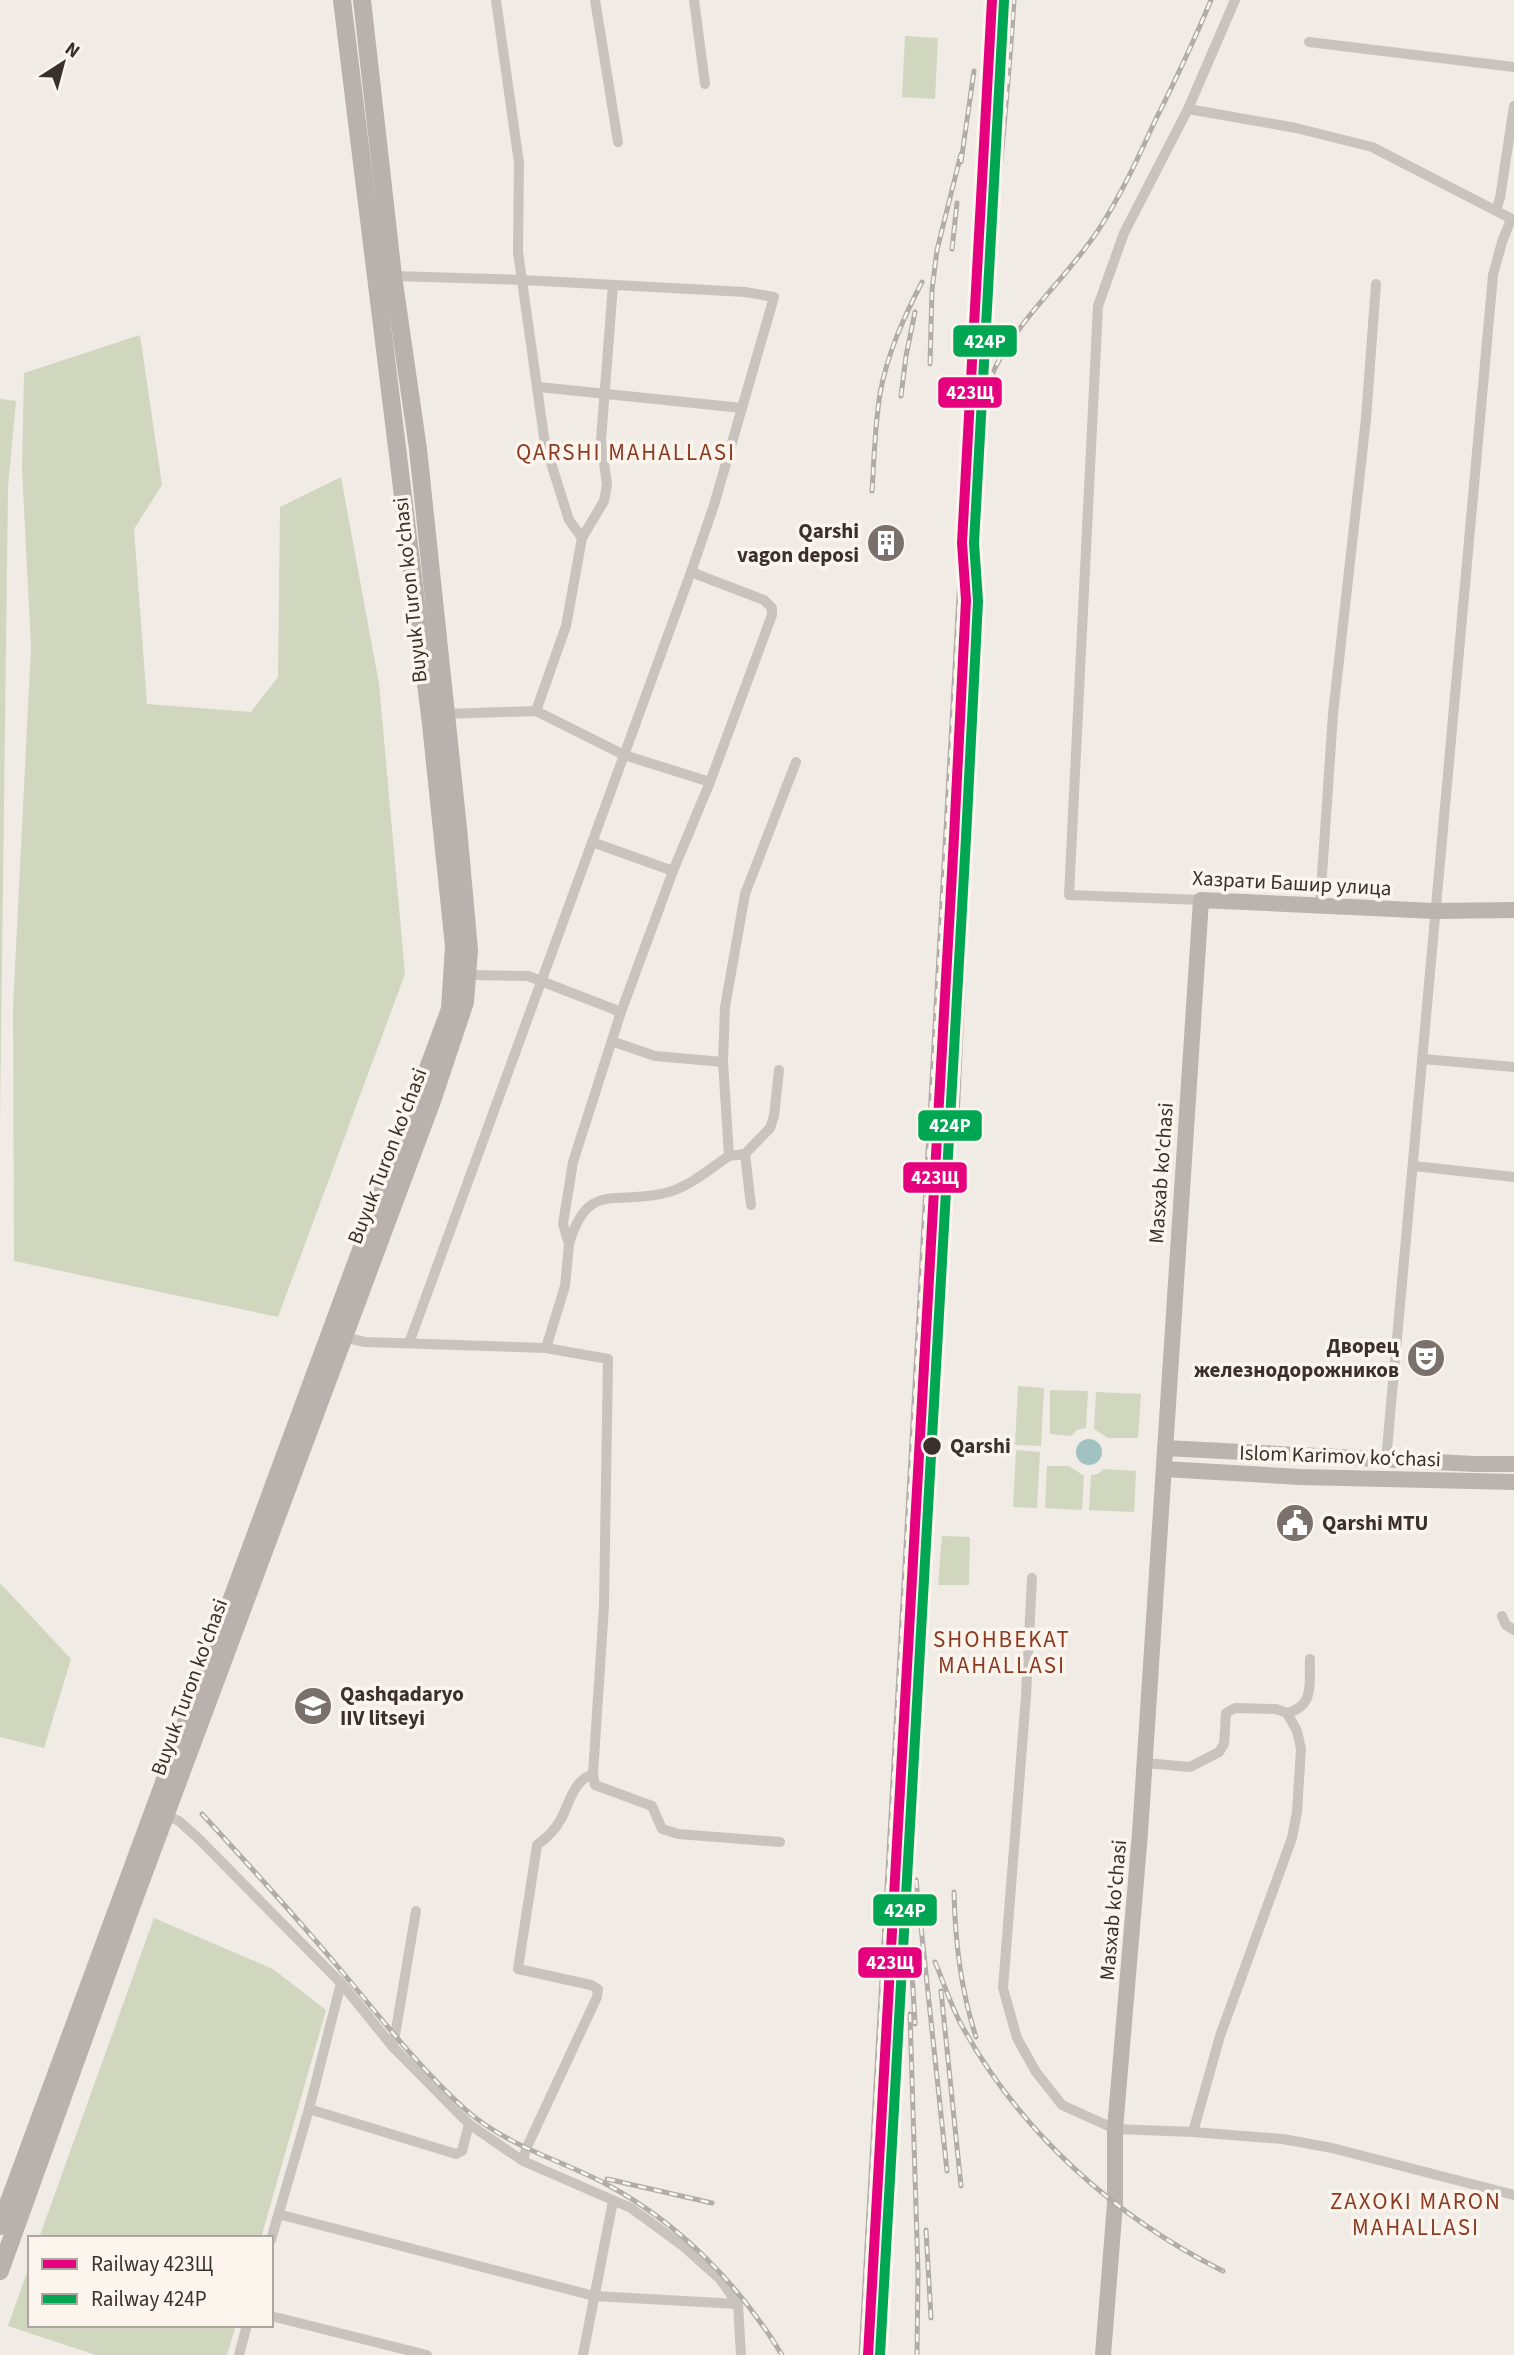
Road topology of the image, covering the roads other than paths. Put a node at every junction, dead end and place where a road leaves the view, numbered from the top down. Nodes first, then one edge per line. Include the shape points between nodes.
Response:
1 (342, 0) edge
2 (362, 0) edge
3 (496, 0) edge
4 (595, 0) edge
5 (694, 0) edge
6 (1236, 0) edge
7 (1309, 42) dead end
8 (1514, 67) edge
9 (705, 84) dead end
10 (1514, 106) edge
11 (1188, 109) junction
12 (618, 142) dead end
13 (1496, 211) junction
14 (1513, 219) edge
15 (387, 272) junction
16 (523, 280) junction
17 (1376, 284) dead end
18 (613, 285) junction
19 (539, 387) junction
20 (604, 394) junction
21 (742, 408) junction
22 (582, 538) junction
23 (691, 572) junction
24 (536, 711) junction
25 (445, 715) junction
26 (624, 755) junction
27 (796, 762) dead end
28 (710, 782) junction
29 (592, 842) junction
30 (673, 871) junction
31 (1200, 900) junction
32 (1320, 905) junction
33 (1514, 909) edge
34 (1435, 911) junction
35 (468, 975) junction
36 (540, 981) junction
37 (621, 1012) junction
38 (614, 1042) junction
39 (1423, 1059) junction
40 (723, 1062) junction
41 (1514, 1067) edge
42 (779, 1070) dead end
43 (745, 1154) junction
44 (729, 1156) junction
45 (1414, 1166) junction
46 (1514, 1177) edge
47 (751, 1205) dead end
48 (569, 1244) junction
49 (343, 1337) junction
50 (409, 1343) junction
51 (546, 1348) junction
52 (1164, 1448) junction
53 (1386, 1460) junction
54 (1514, 1464) edge
55 (1164, 1469) junction
56 (1514, 1482) edge
57 (1031, 1578) dead end
58 (1502, 1616) dead end
59 (1514, 1630) edge
60 (1310, 1659) dead end
61 (1287, 1713) junction
62 (1145, 1763) junction
63 (593, 1773) junction
64 (159, 1812) junction
65 (780, 1842) dead end
66 (416, 1911) dead end
67 (341, 1983) junction
68 (393, 2047) junction
69 (309, 2109) junction
70 (469, 2124) junction
71 (1115, 2129) junction
72 (1193, 2132) junction
73 (523, 2161) junction
74 (1514, 2195) edge
75 (613, 2201) junction
76 (278, 2214) junction
77 (0, 2226) edge
78 (272, 2236) edge
79 (0, 2271) edge
80 (594, 2296) junction
81 (738, 2304) junction
82 (273, 2316) edge
83 (246, 2327) edge
84 (239, 2355) edge
85 (428, 2355) edge
86 (583, 2355) edge
87 (741, 2355) edge
88 (1103, 2355) edge

1 - 15 main road, Buyuk Turon ko'chasi
2 - 15 main road, Buyuk Turon ko'chasi
3 - 16 street via 519,163 518,252
4 - 12 street
5 - 9 street
6 - 11 street
7 - 8 street
10 - 13 street
11 - 13 street via 1372,147
11 - 31 street, Хазрати Башир улица via 1124,233 1098,306 1069,895
13 - 14 street
14 - 34 street via 1493,275
15 - 16 street
15 - 25 main road, Buyuk Turon ko'chasi via 418,449
15 - 64 main road, Buyuk Turon ko'chasi via 453,930 450,1009
16 - 18 street
16 - 19 street
17 - 32 street via 1361,472 1333,714
18 - 20 street
18 - 21 street via 774,297
19 - 20 street
19 - 22 street via 545,444 569,520
20 - 21 street
20 - 22 street via 601,439 607,485 604,501
21 - 23 street
22 - 24 street via 566,626
23 - 26 street
23 - 28 street via 764,600 772,608
24 - 25 street
24 - 26 street
25 - 35 main road, Buyuk Turon ko'chasi
26 - 28 street
26 - 29 street
27 - 40 street via 745,894 725,1007
28 - 30 street
29 - 30 street
29 - 36 street
30 - 37 street
31 - 32 main road, Хазрати Башир улица
31 - 52 main road, Masxab ko'chasi
32 - 34 main road, Хазрати Башир улица
33 - 34 main road, Хазрати Башир улица
34 - 39 street
35 - 36 street via 528,976
35 - 49 main road, Buyuk Turon ko'chasi via 457,1030
36 - 37 street
36 - 50 street
37 - 38 street
38 - 40 street via 655,1056
38 - 48 street via 573,1162 563,1224
39 - 41 street
39 - 45 street
40 - 44 street
42 - 43 street via 770,1128
43 - 44 street
43 - 47 street
44 - 48 street via 690,1185 593,1203 576,1220
45 - 46 street
45 - 53 street
48 - 51 street via 565,1286
49 - 50 street
49 - 64 main road, Buyuk Turon ko'chasi
50 - 51 street
51 - 63 street via 608,1359 604,1606
52 - 53 main road, Islom Karimov ko‘chasi
52 - 55 main road, Masxab ko'chasi
53 - 54 main road, Islom Karimov ko‘chasi
55 - 56 main road, Islom Karimov ko‘chasi
55 - 62 main road, Masxab ko'chasi
57 - 71 street via 1003,1988 1017,2038 1062,2105
58 - 59 street
60 - 61 street via 1306,1704
61 - 62 street via 1235,1707 1226,1713 1224,1745 1219,1752 1190,1767
61 - 72 street via 1301,1749 1292,1838 1220,2036
62 - 71 main road, Masxab ko'chasi
63 - 65 street via 595,1785 653,1806 662,1829
63 - 73 street via 577,1785 560,1821 537,1845 518,1969 591,1984 598,1989 597,1997
64 - 67 street via 187,1827
64 - 77 main road, Buyuk Turon ko'chasi
64 - 79 main road, Buyuk Turon ko'chasi
66 - 68 street
67 - 68 street
67 - 69 street
68 - 70 street
69 - 70 street via 456,2154 462,2151
69 - 76 street
70 - 73 street
71 - 72 street
71 - 88 main road, Masxab ko'chasi via 1115,2204
72 - 74 street via 1332,2148
73 - 75 street
75 - 80 street
75 - 81 street via 631,2208 683,2246 720,2279
76 - 78 street
76 - 80 street
80 - 81 street
80 - 86 street
81 - 87 street
82 - 85 street
83 - 84 street

